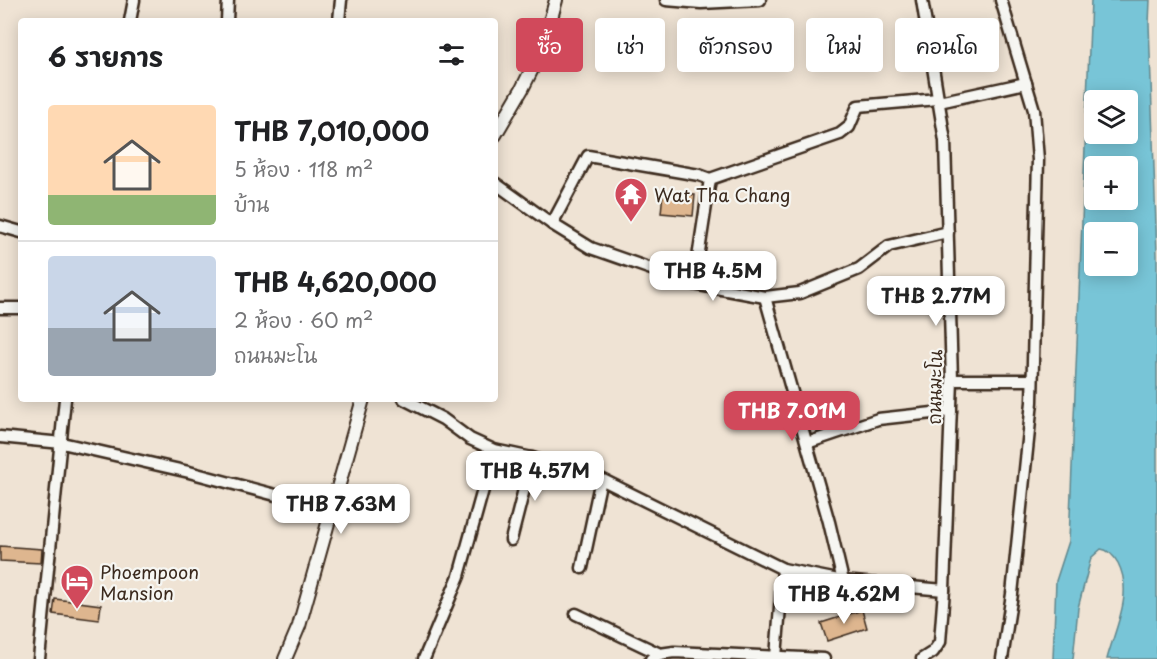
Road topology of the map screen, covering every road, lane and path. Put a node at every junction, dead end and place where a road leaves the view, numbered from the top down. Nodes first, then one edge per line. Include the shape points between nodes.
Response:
1 (134, 0) edge
2 (228, 0) edge
3 (341, 0) edge
4 (556, 0) edge
5 (666, 0) edge
6 (760, 0) edge
7 (922, 0) edge
8 (1001, 0) edge
9 (131, 18) edge
10 (227, 18) edge
11 (339, 18) edge
12 (1026, 83) junction
13 (939, 100) junction
14 (498, 130) edge
15 (710, 179) junction
16 (498, 185) edge
17 (552, 224) junction
18 (0, 226) edge
19 (18, 231) edge
20 (948, 232) junction
21 (694, 284) junction
22 (765, 297) junction
23 (0, 308) edge
24 (18, 308) edge
25 (952, 380) junction
26 (1032, 380) junction
27 (65, 402) edge
28 (362, 402) edge
29 (410, 402) edge
30 (951, 411) junction
31 (0, 437) edge
32 (62, 443) junction
33 (807, 443) junction
34 (494, 450) junction
35 (532, 458) junction
36 (601, 479) junction
37 (332, 510) junction
38 (511, 540) dead end
39 (582, 568) dead end
40 (783, 569) junction
41 (843, 581) junction
42 (944, 590) junction
43 (576, 614) dead end
44 (656, 656) edge
45 (776, 657) junction
46 (39, 659) edge
47 (285, 659) edge
48 (424, 659) edge
49 (824, 659) edge
50 (922, 659) edge
51 (1002, 659) edge

1 - 9 street
2 - 10 street
3 - 11 street
4 - 14 street via 543,46
5 - 6 street
7 - 13 street, ถนนมะโน
8 - 12 street
12 - 13 street
12 - 26 street via 1034,110 1038,160
13 - 15 street via 858,106 849,127 840,134
13 - 20 street, ถนนมะโน via 945,141
15 - 17 street via 588,156
15 - 21 street
16 - 17 street
17 - 21 street via 591,248
18 - 19 street
20 - 22 street via 889,246 859,270 800,293
20 - 25 street, ถนนมะโน
21 - 22 street
22 - 33 street
23 - 24 street
25 - 26 street
25 - 30 street, ถนนมะโน
26 - 51 street
27 - 32 street
28 - 37 street
29 - 34 street
30 - 33 street via 878,419
30 - 42 street, ถนนมะโน
31 - 32 street
32 - 37 street
32 - 46 street
33 - 41 street
34 - 35 street
34 - 48 street via 459,576
35 - 36 street
35 - 38 street
36 - 39 street
36 - 40 street
37 - 47 street via 299,626
40 - 41 street
40 - 45 street
41 - 42 street
42 - 50 street, ถนนมะโน via 940,642
43 - 44 street
44 - 45 street via 674,652
45 - 49 street

